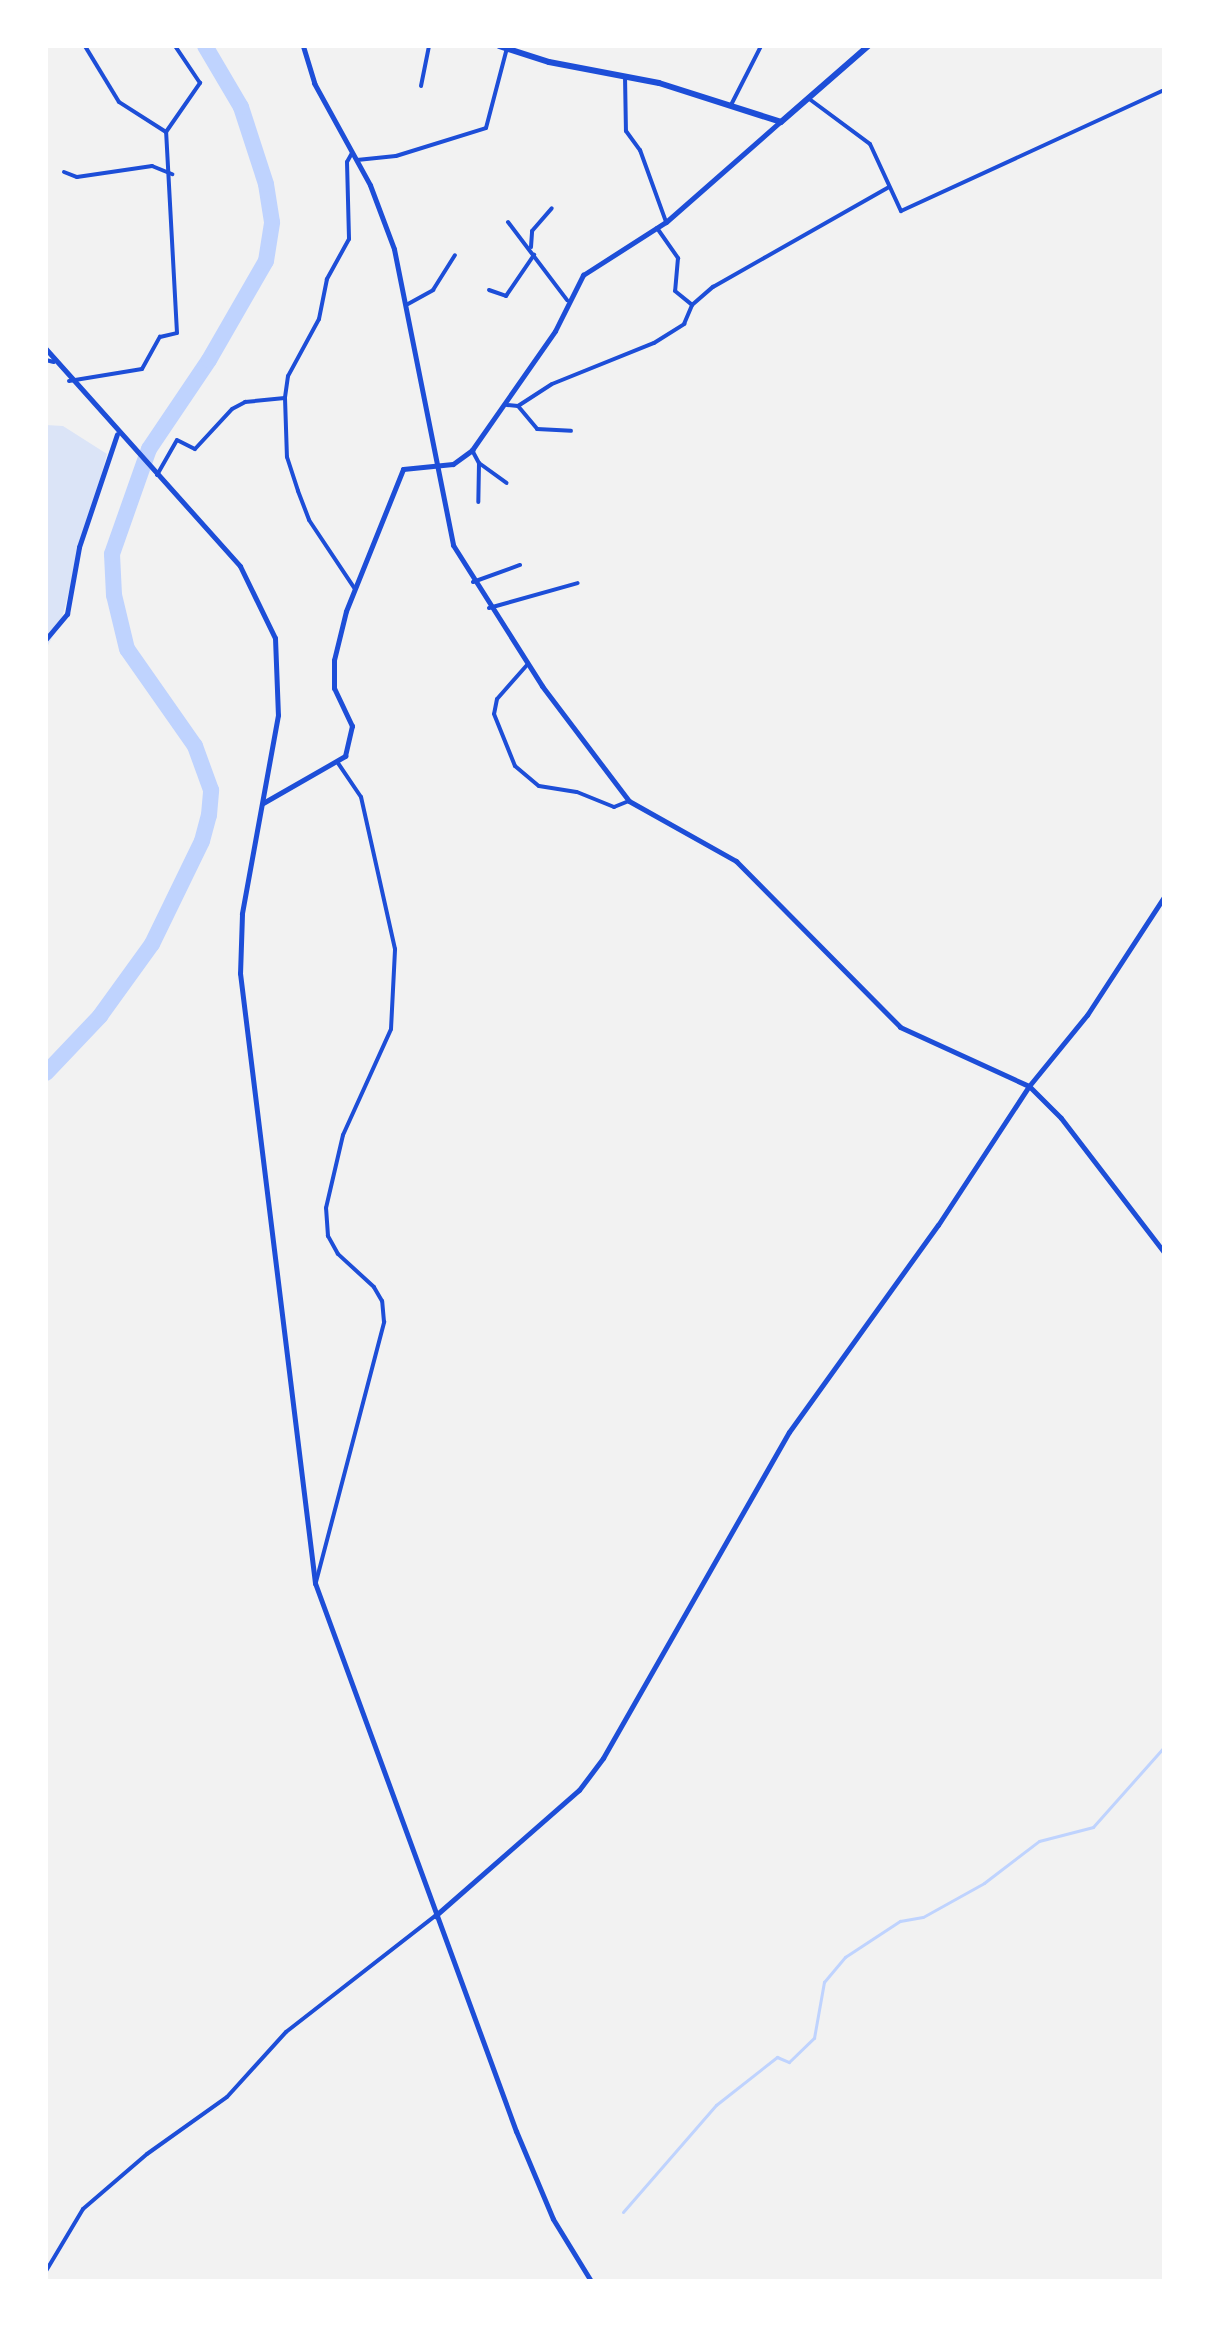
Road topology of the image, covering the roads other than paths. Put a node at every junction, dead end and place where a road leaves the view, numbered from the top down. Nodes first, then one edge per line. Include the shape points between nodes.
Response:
1 (85, 46) edge
2 (175, 46) edge
3 (303, 46) edge
4 (429, 46) edge
5 (761, 46) edge
6 (868, 46) edge
7 (503, 47) edge
8 (625, 76) junction
9 (421, 86) dead end
10 (1164, 90) edge
11 (808, 98) junction
12 (731, 105) junction
13 (781, 122) junction
14 (166, 132) junction
15 (352, 153) junction
16 (356, 160) junction
17 (64, 172) dead end
18 (172, 174) junction
19 (889, 187) junction
20 (552, 208) dead end
21 (508, 222) dead end
22 (666, 222) junction
23 (657, 228) junction
24 (533, 252) junction
25 (455, 255) dead end
26 (489, 290) dead end
27 (567, 300) junction
28 (408, 304) junction
29 (692, 305) junction
30 (46, 349) edge
31 (46, 360) edge
32 (54, 362) junction
33 (69, 381) junction
34 (285, 398) junction
35 (507, 405) junction
36 (518, 406) junction
37 (571, 431) dead end
38 (117, 433) junction
39 (472, 450) junction
40 (479, 463) junction
41 (438, 466) junction
42 (157, 475) junction
43 (507, 483) dead end
44 (478, 502) dead end
45 (520, 565) dead end
46 (473, 582) junction
47 (578, 583) dead end
48 (355, 589) junction
49 (489, 608) junction
50 (46, 639) edge
51 (527, 665) junction
52 (338, 763) junction
53 (629, 801) junction
54 (262, 803) junction
55 (1164, 897) edge
56 (1029, 1086) junction
57 (1164, 1252) edge
58 (315, 1583) junction
59 (435, 1916) junction
60 (46, 2271) edge
61 (591, 2281) edge

1 - 14 street via 119,102
2 - 14 street via 200,83
3 - 15 street via 314,83
4 - 9 street
5 - 12 street
6 - 11 main road
7 - 8 main road
7 - 16 street via 486,128 396,156
8 - 12 main road
8 - 22 street via 626,131 640,150
10 - 19 street via 901,211
11 - 13 main road
11 - 19 street via 870,144
12 - 13 main road
13 - 22 street
14 - 18 street
15 - 16 street
15 - 34 street via 347,162 349,239 327,279 319,319 288,376
16 - 28 street via 394,249
17 - 18 street via 77,177 152,166
18 - 33 street via 177,333 160,337 142,369
19 - 29 street via 713,287
20 - 24 street via 532,231
21 - 24 street
22 - 23 street
23 - 27 street via 583,275
23 - 29 street via 678,258 675,291
24 - 26 street via 506,296
24 - 27 street
25 - 28 street via 433,290
27 - 35 street via 555,331
28 - 41 street
29 - 36 street via 684,324 654,343 552,384
30 - 32 street
31 - 32 street
32 - 33 street
33 - 38 street
34 - 42 street via 245,402 195,449 177,440
34 - 48 street via 287,457 298,491 309,520
35 - 36 street
35 - 39 street
36 - 37 street via 537,429
38 - 42 street
38 - 50 street via 79,547 67,614
39 - 40 street
39 - 41 street via 453,464
40 - 43 street
40 - 44 street
41 - 46 street via 449,533
41 - 48 street via 411,465 398,476
42 - 54 street via 240,566 268,616 279,684
45 - 46 street
46 - 49 street
47 - 49 street
48 - 52 street via 332,676 352,726 350,744
49 - 51 street
51 - 53 street
51 - 53 street via 497,699 494,714 515,766 539,786 577,792 614,807
52 - 54 street
52 - 58 street via 361,797 395,949 391,1029 343,1135 326,1208 328,1236 338,1254 374,1287 384,1322
53 - 56 street via 736,861 900,1027
54 - 58 street via 240,936 242,1003
55 - 56 street via 1087,1015
56 - 57 street via 1061,1118
56 - 59 street via 755,1485 603,1758 579,1790
58 - 59 street
59 - 60 street via 286,2032 227,2097 147,2154 83,2209
59 - 61 street via 553,2219

